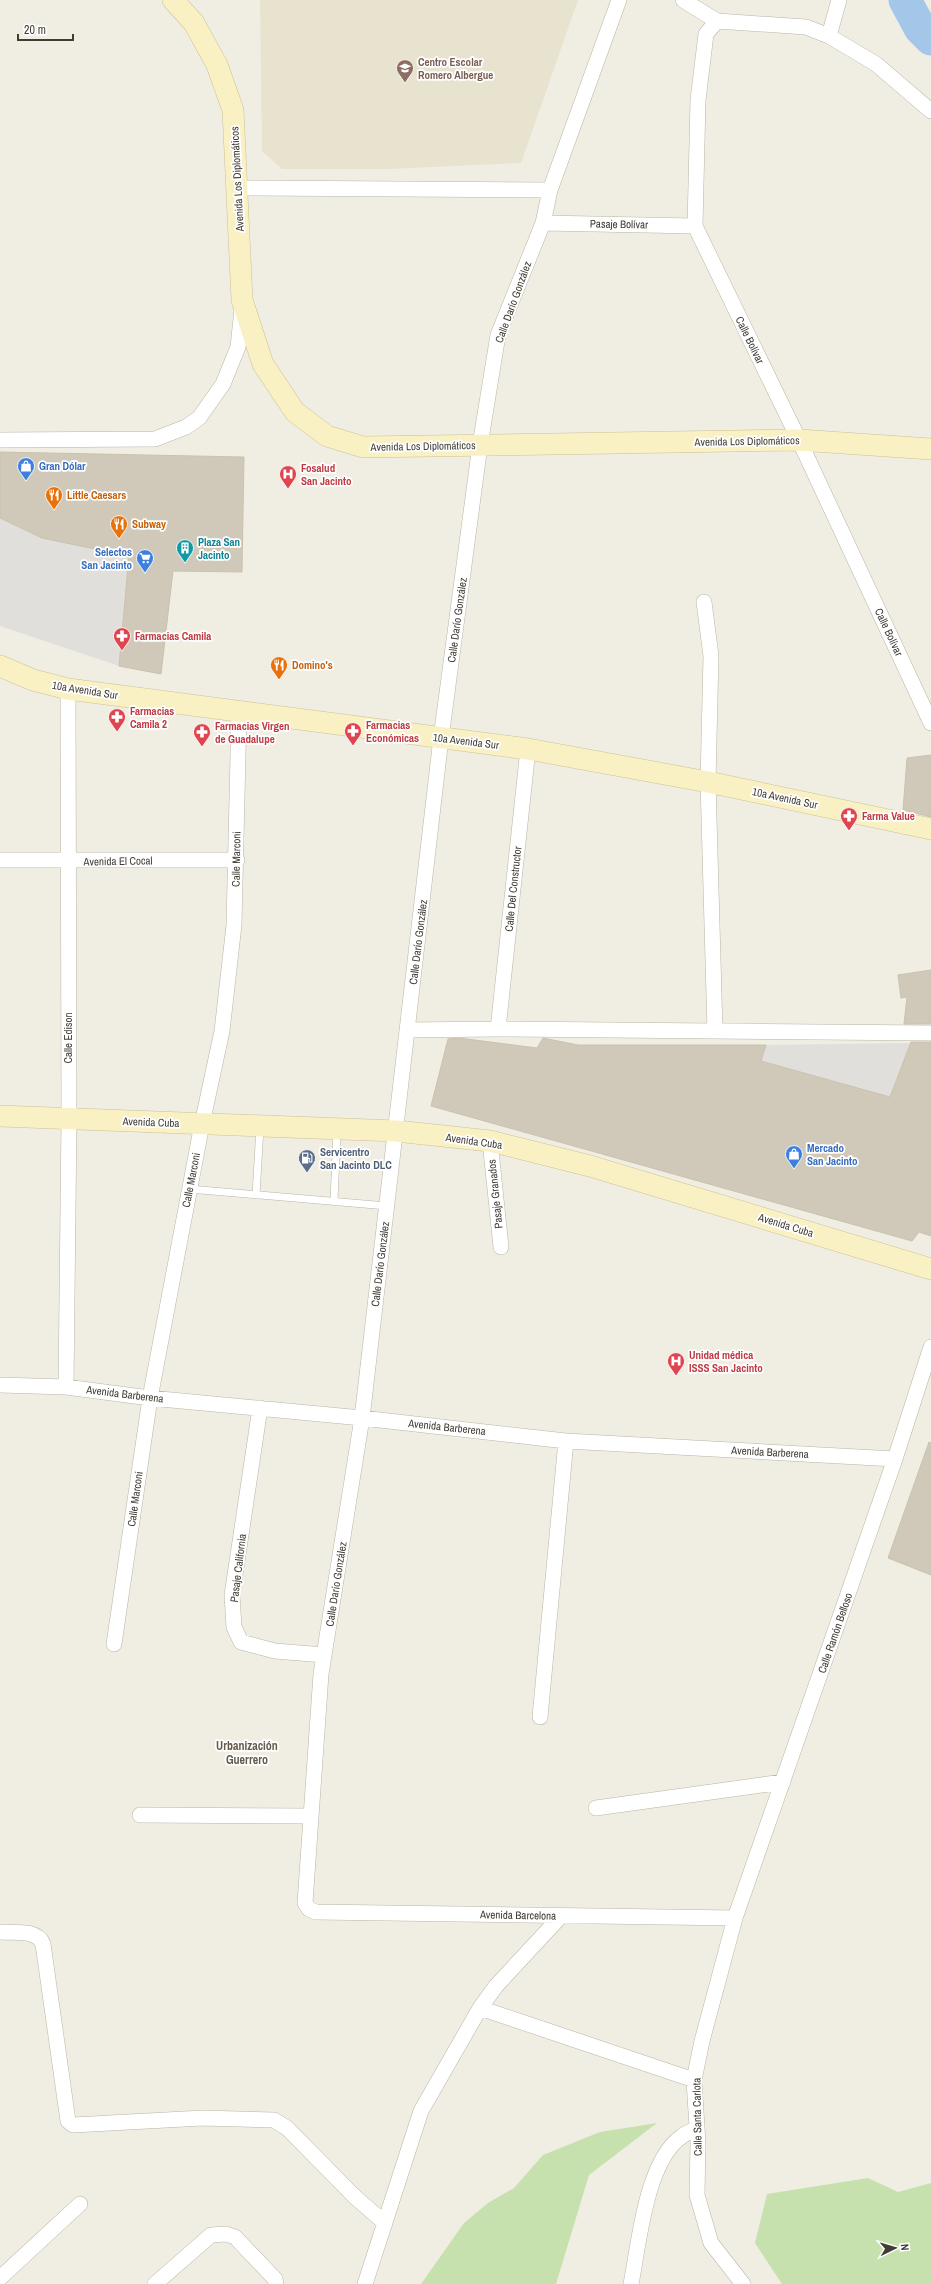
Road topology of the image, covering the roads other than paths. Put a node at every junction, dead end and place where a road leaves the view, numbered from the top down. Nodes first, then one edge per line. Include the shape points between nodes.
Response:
1 (173, 0) edge
2 (619, 0) edge
3 (683, 0) edge
4 (839, 0) edge
5 (717, 22) junction
6 (829, 36) junction
7 (931, 111) edge
8 (237, 188) junction
9 (550, 190) junction
10 (543, 223) junction
11 (695, 226) junction
12 (242, 300) junction
13 (0, 440) edge
14 (799, 440) junction
15 (480, 444) junction
16 (931, 449) edge
17 (704, 602) dead end
18 (0, 666) edge
19 (68, 689) junction
20 (238, 712) junction
21 (931, 723) edge
22 (441, 738) junction
23 (528, 749) junction
24 (708, 782) junction
25 (931, 829) edge
26 (0, 860) edge
27 (237, 860) junction
28 (67, 862) junction
29 (498, 1029) junction
30 (408, 1030) junction
31 (715, 1032) junction
32 (931, 1034) edge
33 (0, 1116) edge
34 (69, 1119) junction
35 (202, 1124) junction
36 (260, 1126) junction
37 (337, 1129) junction
38 (396, 1131) junction
39 (490, 1141) junction
40 (189, 1189) junction
41 (256, 1195) junction
42 (334, 1201) junction
43 (387, 1206) junction
44 (501, 1247) dead end
45 (931, 1269) edge
46 (931, 1346) edge
47 (0, 1385) edge
48 (66, 1387) junction
49 (150, 1398) junction
50 (260, 1408) junction
51 (362, 1418) junction
52 (566, 1441) junction
53 (895, 1459) junction
54 (114, 1644) dead end
55 (324, 1655) junction
56 (540, 1717) dead end
57 (783, 1782) junction
58 (596, 1808) dead end
59 (140, 1815) dead end
60 (311, 1816) junction
61 (305, 1903) joint
62 (561, 1916) junction
63 (735, 1918) junction
64 (0, 1932) edge
65 (480, 2008) junction
66 (694, 2080) junction
67 (698, 2128) junction
68 (80, 2204) dead end
69 (385, 2223) junction
70 (0, 2278) edge
71 (155, 2284) edge
72 (276, 2284) edge
73 (365, 2284) edge
74 (631, 2284) edge
75 (742, 2284) edge

1 - 8 main road, Avenida Los Diplomáticos via 194,23 218,64 233,110
2 - 9 street, Calle Darío González
3 - 5 street
4 - 6 street
5 - 6 street via 806,27
5 - 11 street, Calle Bolívar via 706,34 698,100
6 - 7 street via 876,64
8 - 9 street
8 - 12 main road, Avenida Los Diplomáticos
9 - 10 street, Calle Darío González
10 - 11 street, Pasaje Bolívar
10 - 15 street, Calle Darío González via 498,335
11 - 14 street, Calle Bolívar
12 - 13 street via 238,347 229,372 199,418 186,427 155,439
12 - 15 main road, Avenida Los Diplomáticos via 263,364 295,412 327,436 364,447
14 - 15 main road, Avenida Los Diplomáticos
14 - 16 main road, Avenida Los Diplomáticos
14 - 21 street, Calle Bolívar
15 - 22 street, Calle Darío González
17 - 24 street via 711,656
18 - 19 main road, 10a Avenida Sur via 32,680
19 - 20 main road, 10a Avenida Sur
19 - 28 street, Calle Edison
20 - 22 main road, 10a Avenida Sur
20 - 27 street, Calle Marconi
22 - 23 main road, 10a Avenida Sur
22 - 30 street, Calle Darío González
23 - 24 main road, 10a Avenida Sur
23 - 29 street, Calle Del Constructor
24 - 25 main road, 10a Avenida Sur
24 - 31 street
26 - 28 street, Avenida El Cocal
27 - 28 street, Avenida El Cocal
27 - 35 street, Calle Marconi via 234,925 222,1031
28 - 34 street, Calle Edison
29 - 30 street
29 - 31 street
30 - 38 street, Calle Darío González
31 - 32 street
33 - 34 main road, Avenida Cuba
34 - 35 main road, Avenida Cuba
34 - 48 street, Calle Edison
35 - 36 main road, Avenida Cuba
35 - 40 street, Calle Marconi
36 - 37 main road, Avenida Cuba
36 - 41 lane
37 - 38 main road, Avenida Cuba
37 - 42 lane
38 - 39 main road, Avenida Cuba
38 - 43 street, Calle Darío González
39 - 44 street, Pasaje Granados
39 - 45 main road, Avenida Cuba via 590,1166
40 - 41 lane
40 - 49 street, Calle Marconi
41 - 42 lane
42 - 43 lane
43 - 51 street, Calle Darío González
46 - 53 street, Calle Ramón Belloso
47 - 48 street, Avenida Barberena
48 - 49 street, Avenida Barberena
49 - 50 street, Avenida Barberena
49 - 54 street, Calle Marconi
50 - 51 street, Avenida Barberena
50 - 55 street, Pasaje California via 232,1595 234,1627 241,1642 275,1650
51 - 52 street, Avenida Barberena
51 - 55 street, Calle Darío González
52 - 53 street, Avenida Barberena
52 - 56 street
53 - 57 street, Calle Ramón Belloso
55 - 60 street, Calle Darío González
57 - 58 street
57 - 63 street, Calle Ramón Belloso
59 - 60 street
60 - 61 street, Calle Darío González
61 - 62 street, Avenida Barcelona via 309,1909 316,1912
62 - 63 street, Avenida Barcelona
62 - 65 street via 496,1986
63 - 66 street, Calle Santa Carlota
64 - 69 street via 35,1934 44,1944 68,2121 73,2124 203,2118 274,2120 287,2128 355,2197
65 - 66 street
65 - 69 street via 421,2111
66 - 67 street, Calle Santa Carlota
67 - 74 street via 681,2137 658,2165 651,2184
67 - 75 street, Calle Santa Carlota via 697,2195 711,2243
68 - 70 street
69 - 73 street
71 - 72 street via 211,2235 226,2234 235,2237 275,2279

